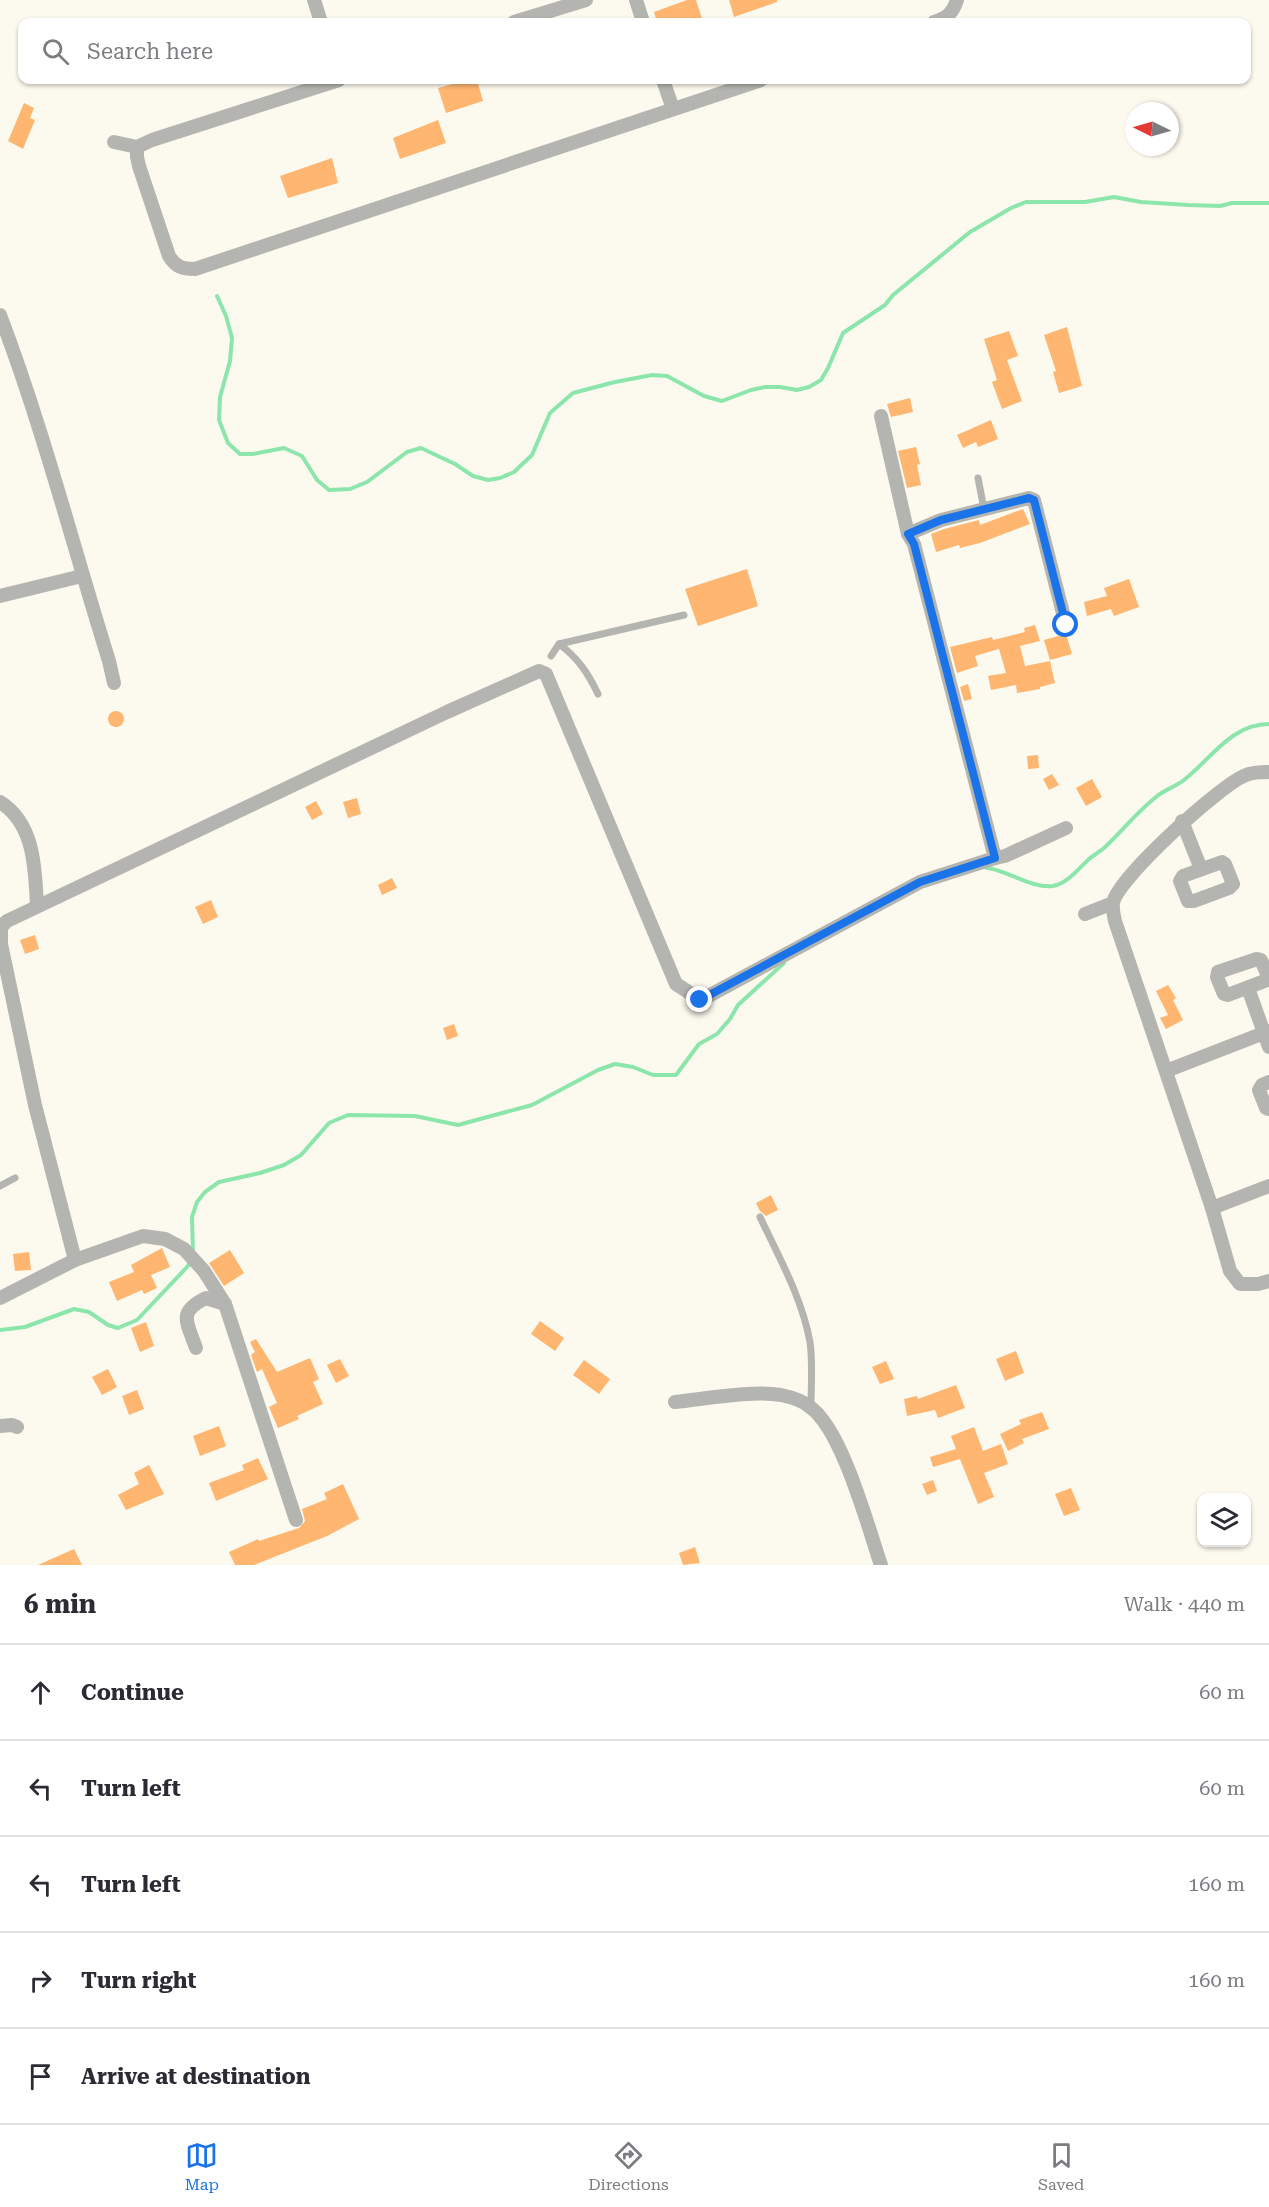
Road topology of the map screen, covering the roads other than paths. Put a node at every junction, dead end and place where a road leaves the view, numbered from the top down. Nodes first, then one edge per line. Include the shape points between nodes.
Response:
1 (314, 0) edge
2 (586, 0) edge
3 (636, 0) edge
4 (957, 0) edge
5 (320, 18) edge
6 (527, 18) edge
7 (642, 18) edge
8 (945, 18) edge
9 (327, 84) edge
10 (664, 84) edge
11 (749, 84) edge
12 (673, 109) junction
13 (114, 142) dead end
14 (137, 147) junction
15 (0, 315) edge
16 (881, 416) dead end
17 (978, 478) dead end
18 (984, 509) junction
19 (908, 534) junction
20 (82, 576) junction
21 (0, 596) edge
22 (684, 615) dead end
23 (1066, 625) dead end
24 (559, 644) junction
25 (551, 656) dead end
26 (114, 683) dead end
27 (598, 694) dead end
28 (1269, 772) edge
29 (0, 802) edge
30 (1182, 821) junction
31 (1066, 828) dead end
32 (995, 858) junction
33 (1201, 868) dead end
34 (1113, 903) junction
35 (37, 906) junction
36 (1085, 914) dead end
37 (0, 944) edge
38 (1248, 987) dead end
39 (1267, 1037) edge
40 (1166, 1071) junction
41 (1269, 1082) edge
42 (1269, 1109) edge
43 (15, 1178) dead end
44 (0, 1185) edge
45 (1269, 1186) edge
46 (1212, 1208) junction
47 (760, 1217) dead end
48 (75, 1260) junction
49 (1269, 1281) edge
50 (0, 1298) edge
51 (225, 1304) junction
52 (196, 1348) dead end
53 (675, 1402) dead end
54 (811, 1407) junction
55 (0, 1426) edge
56 (17, 1427) dead end
57 (296, 1520) dead end
58 (881, 1565) edge

1 - 5 street
2 - 6 street
3 - 7 street
4 - 8 street
9 - 14 street
10 - 12 street
11 - 12 street
12 - 14 street via 195,269 175,265 169,256
13 - 14 street
15 - 20 street
16 - 19 street
17 - 18 lane
18 - 19 street
18 - 23 street via 1034,500
19 - 32 street via 914,544
20 - 21 street
20 - 26 street
22 - 24 lane
24 - 25 lane
24 - 27 lane via 585,669
28 - 30 street via 1246,774
29 - 35 street via 18,816 26,831
30 - 33 street
30 - 34 street via 1120,889
31 - 32 street
32 - 35 street via 920,882 700,1000 675,984 543,668
34 - 36 street
34 - 40 street via 1115,921
35 - 37 street via 6,921
37 - 48 street
38 - 39 street
39 - 40 street
40 - 46 street
41 - 42 street via 1258,1090
43 - 44 lane
45 - 46 street
46 - 49 street via 1230,1271 1240,1284
47 - 54 lane via 806,1325
48 - 50 street
48 - 51 street via 143,1236 165,1239 184,1249
51 - 52 street via 206,1298 189,1309 185,1319
51 - 57 street
53 - 54 street via 764,1394 796,1399
54 - 58 street via 838,1444
55 - 56 street

